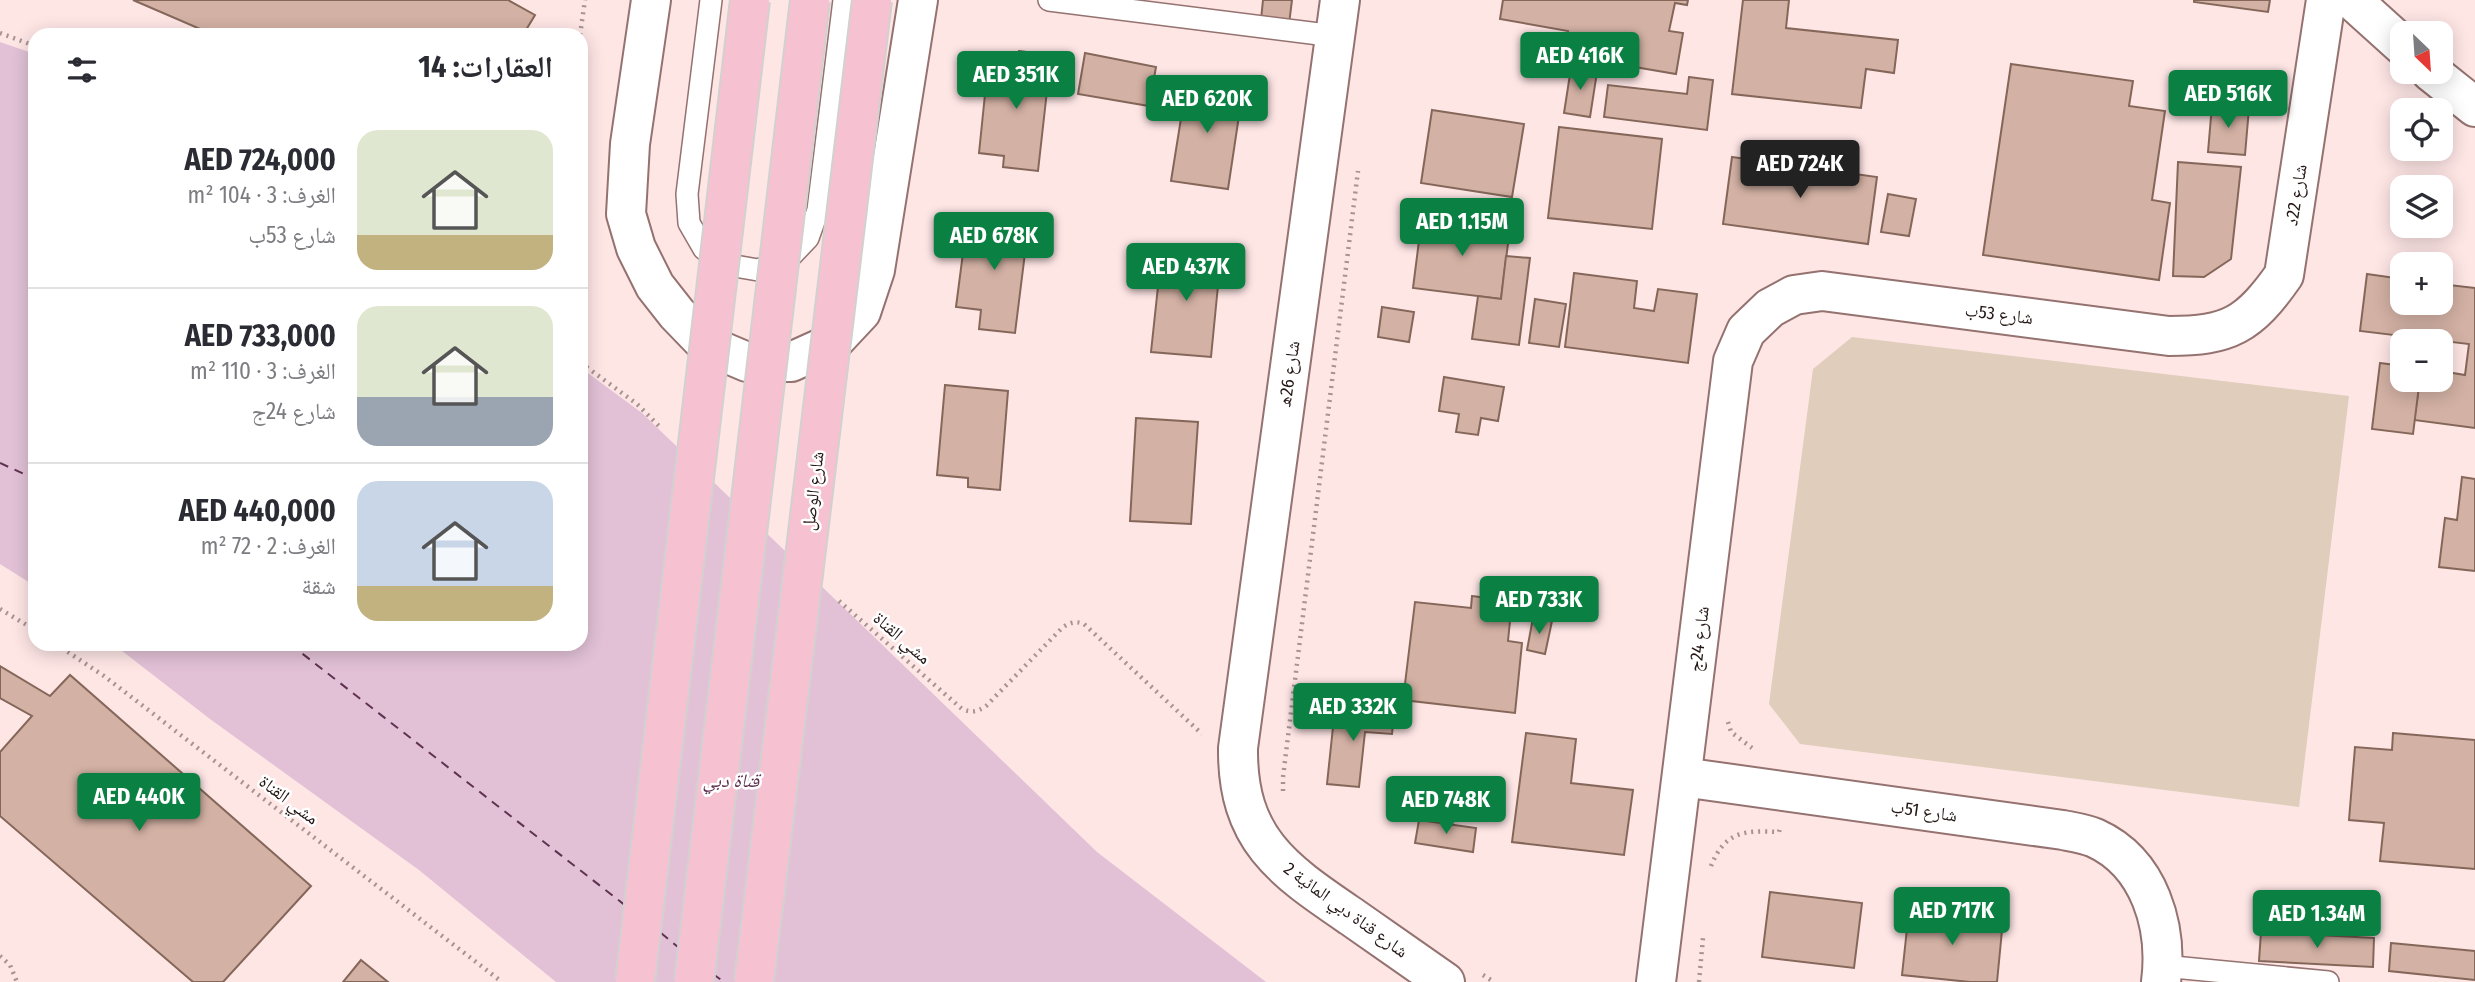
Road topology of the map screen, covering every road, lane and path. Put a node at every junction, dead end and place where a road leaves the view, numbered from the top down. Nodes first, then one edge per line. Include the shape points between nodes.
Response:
1 (585, 0) edge
2 (651, 0) edge
3 (711, 0) edge
4 (751, 0) edge
5 (810, 0) edge
6 (845, 0) edge
7 (872, 0) edge
8 (918, 0) edge
9 (1049, 0) edge
10 (2326, 0) edge
11 (2352, 0) edge
12 (1338, 18) edge
13 (581, 28) edge
14 (0, 33) edge
15 (2390, 34) edge
16 (28, 44) edge
17 (2446, 84) edge
18 (2475, 107) edge
19 (1359, 164) dead end
20 (1770, 308) joint
21 (2231, 327) joint
22 (588, 368) edge
23 (667, 433) dead end
24 (833, 597) dead end
25 (0, 609) edge
26 (28, 626) edge
27 (66, 651) edge
28 (1224, 745) junction
29 (1682, 777) junction
30 (1283, 797) dead end
31 (0, 956) edge
32 (2162, 974) edge
33 (1459, 975) edge
34 (17, 982) edge
35 (502, 982) edge
36 (635, 982) edge
37 (694, 982) edge
38 (754, 982) edge
39 (1494, 982) edge
40 (1656, 982) edge
41 (2328, 982) edge

1 - 13 path
2 - 8 street via 630,144 626,214 650,276 677,314 707,345 747,362 801,358 831,344 861,312 875,270
3 - 6 lane via 687,194 689,223 704,249 729,265 758,270 787,260 808,239 818,210
4 - 36 main road, bridge
5 - 37 main road, bridge
7 - 38 main road, شارع الوصل, bridge
9 - 12 lane
10 - 21 street, شارع 22د via 2284,275 2263,305
11 - 15 street
12 - 28 street, شارع 26ه
14 - 16 path
17 - 18 street
19 - 30 path
20 - 21 street, شارع 53ب via 1794,295 1822,291 2169,336 2202,336
20 - 29 street, شارع 24ج via 1746,331 1732,360
22 - 23 path
24 - 28 path, مشي القناة via 971,712 986,706 1063,627 1070,622 1084,624
25 - 26 path
27 - 35 path, مشي القناة
28 - 33 street, شارع قناة دبي المائية 2 via 1238,768 1245,805 1273,856 1301,882
29 - 32 street, شارع 51ب via 2095,838 2116,851 2147,886 2161,931
29 - 40 street, شارع 24ج
31 - 34 path
32 - 41 lane
33 - 39 path

